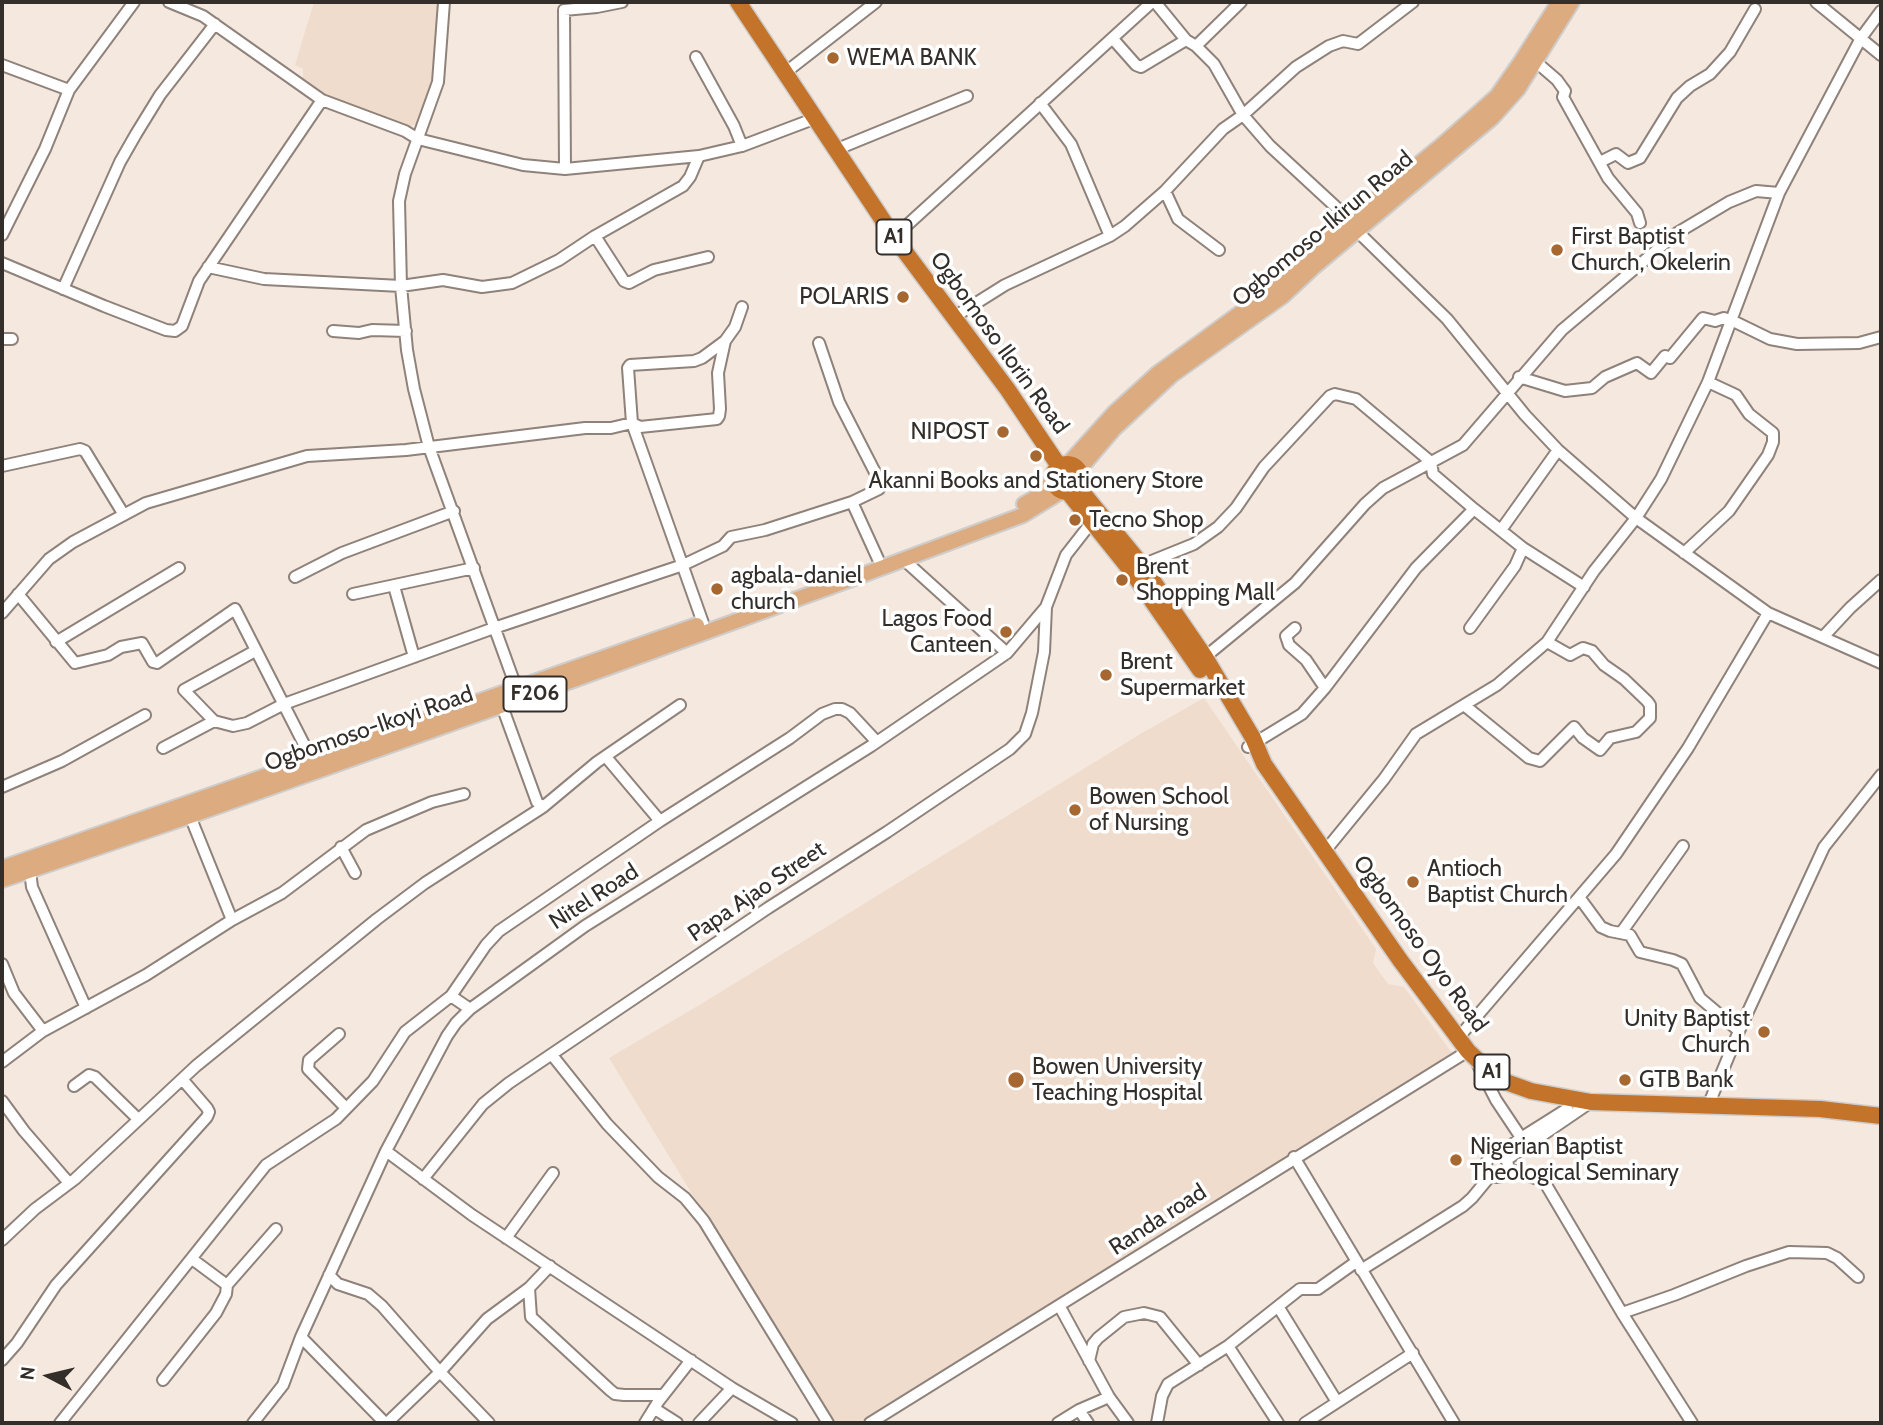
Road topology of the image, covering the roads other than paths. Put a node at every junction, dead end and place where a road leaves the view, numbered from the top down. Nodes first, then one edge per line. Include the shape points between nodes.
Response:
1 (134, 2) edge
2 (169, 2) edge
3 (444, 2) edge
4 (622, 2) edge
5 (738, 2) edge
6 (876, 2) edge
7 (1153, 2) edge
8 (1241, 2) edge
9 (1413, 2) edge
10 (1559, 2) edge
11 (1572, 2) edge
12 (1816, 2) edge
13 (1755, 9) dead end
14 (1881, 11) edge
15 (215, 24) junction
16 (1861, 38) junction
17 (1112, 39) junction
18 (1186, 40) junction
19 (1196, 46) junction
20 (1881, 55) edge
21 (696, 57) dead end
22 (1535, 61) junction
23 (2, 65) edge
24 (786, 72) junction
25 (69, 90) junction
26 (967, 96) dead end
27 (322, 100) junction
28 (1040, 103) junction
29 (1243, 115) junction
30 (816, 118) junction
31 (418, 139) junction
32 (742, 146) junction
33 (835, 150) junction
34 (699, 156) junction
35 (1600, 162) junction
36 (565, 169) junction
37 (1165, 191) junction
38 (1779, 193) junction
39 (1640, 223) dead end
40 (1353, 225) junction
41 (2, 235) edge
42 (595, 236) junction
43 (1110, 236) junction
44 (894, 237) junction
45 (1219, 250) dead end
46 (708, 257) dead end
47 (2, 263) edge
48 (208, 267) junction
49 (401, 286) junction
50 (62, 289) junction
51 (742, 307) dead end
52 (954, 317) junction
53 (1731, 320) junction
54 (333, 331) dead end
55 (406, 331) junction
56 (1881, 337) edge
57 (725, 341) junction
58 (820, 343) dead end
59 (1519, 377) junction
60 (1708, 382) junction
61 (1507, 391) junction
62 (632, 423) junction
63 (429, 447) junction
64 (1558, 450) junction
65 (1431, 462) junction
66 (2, 466) edge
67 (1067, 479) junction
68 (852, 502) junction
69 (1474, 509) junction
70 (454, 511) junction
71 (124, 515) junction
72 (1636, 518) junction
73 (1091, 523) junction
74 (1502, 530) junction
75 (1523, 548) junction
76 (1684, 553) junction
77 (878, 559) junction
78 (904, 559) junction
79 (683, 565) junction
80 (1142, 565) junction
81 (179, 568) dead end
82 (474, 568) junction
83 (295, 577) dead end
84 (1881, 580) edge
85 (394, 586) junction
86 (1584, 587) junction
87 (18, 594) junction
88 (353, 594) dead end
89 (1046, 607) junction
90 (1768, 612) junction
91 (2, 613) edge
92 (703, 623) junction
93 (494, 628) junction
94 (1295, 628) dead end
95 (1470, 628) dead end
96 (1824, 636) junction
97 (56, 642) junction
98 (1547, 642) junction
99 (255, 651) junction
100 (1007, 653) junction
101 (414, 657) junction
102 (1205, 657) junction
103 (617, 659) junction
104 (1881, 663) edge
105 (516, 687) junction
106 (1325, 688) junction
107 (284, 704) junction
108 (680, 705) dead end
109 (1464, 705) junction
110 (502, 706) junction
111 (145, 715) dead end
112 (214, 720) junction
113 (877, 742) junction
114 (163, 748) dead end
115 (1254, 748) junction
116 (606, 757) junction
117 (312, 760) junction
118 (1881, 775) edge
119 (2, 787) edge
120 (464, 794) dead end
121 (542, 807) junction
122 (190, 817) junction
123 (660, 821) junction
124 (1682, 846) dead end
125 (341, 847) junction
126 (1325, 851) junction
127 (2, 868) edge
128 (30, 871) junction
129 (355, 873) dead end
130 (2, 880) edge
131 (1579, 897) junction
132 (232, 920) junction
133 (1621, 933) junction
134 (2, 964) edge
135 (451, 996) junction
136 (86, 1008) junction
137 (470, 1009) junction
138 (43, 1031) junction
139 (1739, 1031) junction
140 (340, 1034) dead end
141 (1458, 1037) junction
142 (1471, 1053) junction
143 (552, 1055) junction
144 (2, 1062) edge
145 (182, 1079) junction
146 (74, 1086) dead end
147 (2, 1101) edge
148 (1586, 1101) junction
149 (1708, 1105) junction
150 (346, 1108) junction
151 (1881, 1116) edge
152 (138, 1118) junction
153 (1524, 1141) junction
154 (386, 1151) junction
155 (1294, 1157) junction
156 (1504, 1161) junction
157 (553, 1173) dead end
158 (1491, 1175) junction
159 (424, 1179) junction
160 (69, 1183) junction
161 (276, 1229) dead end
162 (506, 1237) junction
163 (2, 1240) edge
164 (192, 1259) junction
165 (550, 1266) junction
166 (1358, 1266) junction
167 (329, 1275) junction
168 (1858, 1277) dead end
169 (228, 1285) junction
170 (529, 1288) junction
171 (1060, 1307) junction
172 (1279, 1308) junction
173 (1622, 1313) junction
174 (301, 1337) junction
175 (1228, 1346) junction
176 (1413, 1353) junction
177 (2, 1360) edge
178 (691, 1360) junction
179 (1089, 1361) junction
180 (1199, 1364) junction
181 (440, 1372) junction
182 (163, 1380) dead end
183 (732, 1388) junction
184 (663, 1395) junction
185 (1109, 1397) junction
186 (1337, 1402) junction
187 (654, 1409) junction
188 (1079, 1410) junction
189 (64, 1422) edge
190 (253, 1423) edge
191 (386, 1423) edge
192 (489, 1423) edge
193 (645, 1423) edge
194 (677, 1423) edge
195 (699, 1423) edge
196 (792, 1423) edge
197 (828, 1423) edge
198 (870, 1423) edge
199 (1058, 1423) edge
200 (1088, 1423) edge
201 (1128, 1423) edge
202 (1157, 1423) edge
203 (1278, 1423) edge
204 (1305, 1423) edge
205 (1454, 1423) edge
206 (1692, 1423) edge

1 - 25 street
2 - 15 street
3 - 31 street via 438,82
4 - 36 street via 564,10
5 - 24 highway, Ogbomoso Ilorin Road / A1
6 - 24 street
7 - 17 street
7 - 18 street
8 - 19 street
9 - 29 street via 1359,44 1343,41 1311,57
10 - 40 main road, Ogbomoso-Ikirun Road via 1497,96
11 - 22 main road, Ogbomoso-Ikirun Road
12 - 16 street
13 - 35 street via 1718,66 1677,98 1640,158 1629,163 1616,154
14 - 16 street
15 - 27 street
15 - 50 street via 136,134
16 - 20 street
16 - 38 street
17 - 18 street via 1141,67
17 - 28 street
18 - 19 street
19 - 29 street via 1214,64
21 - 32 street
22 - 35 street via 1565,92 1563,97
22 - 40 main road, Ogbomoso-Ikirun Road via 1492,118
23 - 25 street
24 - 30 highway, Ogbomoso Ilorin Road / A1
25 - 41 street
26 - 33 street
27 - 31 street
27 - 48 street
28 - 43 street via 1072,144
28 - 44 street
29 - 37 street via 1223,129
29 - 40 street
30 - 32 street
30 - 33 highway, Ogbomoso Ilorin Road / A1
31 - 36 street via 523,165
31 - 49 street via 399,201
32 - 34 street
33 - 44 highway, Ogbomoso Ilorin Road / A1
34 - 36 street
34 - 42 street via 682,186
35 - 39 street
37 - 43 street
37 - 45 street via 1178,219
38 - 53 street
38 - 59 street via 1756,191 1677,233 1562,330
40 - 61 street via 1447,319
40 - 67 main road, Ogbomoso-Ikirun Road via 1283,296 1172,375
42 - 46 street via 629,283 654,270
42 - 49 street via 512,284 482,287 443,279
43 - 52 street via 1005,285
44 - 52 highway, Ogbomoso Ilorin Road / A1
47 - 50 street
48 - 49 street via 264,279
48 - 50 street via 182,326 175,331
49 - 55 street
51 - 57 street
52 - 67 highway, Ogbomoso Ilorin Road / A1
53 - 56 street via 1770,339 1797,344 1859,344
53 - 59 street via 1703,318 1670,358 1665,356 1651,373 1637,363 1592,388 1564,391
53 - 60 street
54 - 55 street
55 - 63 street via 409,367
57 - 62 street via 694,362 630,365
57 - 62 street via 718,373 717,419 639,427
58 - 68 street via 839,402 881,484
59 - 61 street
60 - 72 street via 1661,479
60 - 76 street via 1736,395 1749,414 1773,433 1773,442 1730,511
61 - 64 street
61 - 65 street via 1463,445
62 - 63 street
62 - 79 street
63 - 70 street
63 - 71 street via 307,456 146,503
64 - 72 street
64 - 74 street
65 - 69 street via 1433,474
65 - 80 street via 1356,400 1335,394 1264,467 1218,527 1194,544
65 - 102 street via 1383,488 1295,583
66 - 71 street via 85,451
67 - 73 highway, Ogbomoso Oyo Road / A1
67 - 77 main road, Ogbomoso-Ikoyi Road / F206 via 1027,503
67 - 78 main road, Ogbomoso-Ikoyi Road / F206 via 1023,515
67 - 80 highway, Ogbomoso Oyo Road / A1
68 - 77 street
68 - 79 street via 731,537 723,546
69 - 74 street
69 - 106 street via 1416,568
70 - 82 street
70 - 83 street via 341,553
71 - 87 street via 48,559
72 - 76 street
72 - 86 street
73 - 89 street, Nitel Road via 1066,555
73 - 115 highway, Ogbomoso Oyo Road / A1 via 1132,572
74 - 75 street
75 - 86 street
75 - 95 street
76 - 90 street
77 - 92 main road, Ogbomoso-Ikoyi Road / F206
78 - 100 street
78 - 103 main road, Ogbomoso-Ikoyi Road / F206
79 - 92 street
79 - 93 street
80 - 102 highway, Ogbomoso Oyo Road / A1
81 - 97 street
82 - 85 street
82 - 93 street
84 - 96 street
85 - 88 street
85 - 101 street
86 - 98 street
87 - 91 street
87 - 97 street
89 - 100 street, Nitel Road
89 - 143 street, Papa Ajao Street via 1044,652 1032,713 1025,734 1010,749
90 - 96 street
90 - 131 street via 1651,804
92 - 103 main road, Ogbomoso-Ikoyi Road / F206
93 - 101 street
93 - 105 street
94 - 106 street via 1286,640
96 - 104 street
97 - 99 street via 75,663 142,643 158,663 235,609
98 - 109 street via 1497,685
98 - 109 street via 1570,655 1583,648 1592,651 1647,701 1650,718 1636,732 1610,738 1600,750 1574,727 1540,761 1529,758
99 - 107 street
99 - 112 street via 184,690
100 - 113 street, Nitel Road
101 - 107 street
102 - 115 highway, Ogbomoso Oyo Road / A1
103 - 105 main road, Ogbomoso-Ikoyi Road / F206
103 - 110 main road, Ogbomoso-Ikoyi Road / F206
105 - 117 main road, Ogbomoso-Ikoyi Road / F206
106 - 115 street via 1302,714
107 - 112 street via 247,723 233,726
107 - 117 street
108 - 116 street
109 - 126 street via 1416,734
110 - 121 street
110 - 122 main road, Ogbomoso-Ikoyi Road / F206
111 - 119 street via 62,761
112 - 114 street
113 - 123 street via 850,713 835,709
113 - 137 street, Nitel Road via 585,926
115 - 126 highway, Ogbomoso Oyo Road / A1
116 - 121 street
116 - 123 street
117 - 127 main road, Ogbomoso-Ikoyi Road / F206
118 - 139 street via 1824,847
120 - 125 street via 432,802 366,830
121 - 145 street via 377,919
122 - 128 main road, Ogbomoso-Ikoyi Road / F206
122 - 132 street
123 - 135 street via 499,931
124 - 133 street
125 - 129 street
125 - 132 street via 282,893
126 - 141 highway, Ogbomoso Oyo Road / A1
128 - 130 main road, Ogbomoso-Ikoyi Road / F206
128 - 136 street via 32,887
131 - 133 street via 1601,927
131 - 141 street
132 - 136 street
133 - 139 street via 1630,935 1640,952 1682,964 1700,998
134 - 138 street via 14,993
135 - 137 street
135 - 150 street via 405,1032 373,1081
136 - 138 street
137 - 154 street, Nitel Road via 447,1036
138 - 144 street
139 - 149 street
140 - 150 street via 309,1060 308,1069
141 - 142 highway, Ogbomoso Oyo Road / A1
142 - 148 highway, Ogbomoso Oyo Road / A1 via 1506,1082
142 - 153 street
142 - 155 street, Randa road
143 - 159 street, Papa Ajao Street via 483,1104
143 - 197 street via 607,1124 704,1221
145 - 152 street
145 - 177 street via 209,1111 207,1117 56,1285
146 - 152 street via 95,1077
147 - 160 street
148 - 149 highway, Ogbomoso Oyo Road / A1
148 - 153 street
149 - 151 highway, Ogbomoso Oyo Road / A1
150 - 164 street via 266,1165
152 - 160 street
153 - 156 street
154 - 159 street
154 - 167 street, Nitel Road
155 - 166 street
155 - 171 street, Randa road
156 - 158 street via 1501,1177
156 - 158 street via 1492,1156 1486,1164
156 - 173 street via 1545,1183
157 - 162 street
158 - 166 street via 1463,1206
159 - 162 street
160 - 163 street
161 - 169 street
162 - 165 street
164 - 169 street
164 - 189 street
165 - 170 street
165 - 178 street
166 - 172 street via 1318,1289 1300,1290
166 - 176 street
167 - 174 street, Nitel Road
167 - 181 street via 382,1306
168 - 173 street via 1827,1253 1789,1252
169 - 182 street via 216,1313
170 - 181 street via 487,1319
170 - 184 street via 531,1317 615,1394
171 - 179 street
171 - 198 street, Randa road
172 - 175 street
172 - 186 street
173 - 206 street
174 - 190 street, Nitel Road via 283,1385
174 - 191 street
175 - 180 street
175 - 203 street
176 - 186 street
176 - 205 street
178 - 183 street
178 - 184 street
179 - 180 street via 1098,1338 1124,1317 1144,1313 1160,1317
179 - 185 street
180 - 202 street via 1168,1384
181 - 191 street
181 - 192 street
183 - 195 street
183 - 196 street
184 - 187 street
185 - 188 street
185 - 201 street
186 - 204 street
187 - 193 street
187 - 194 street
188 - 199 street
188 - 200 street

